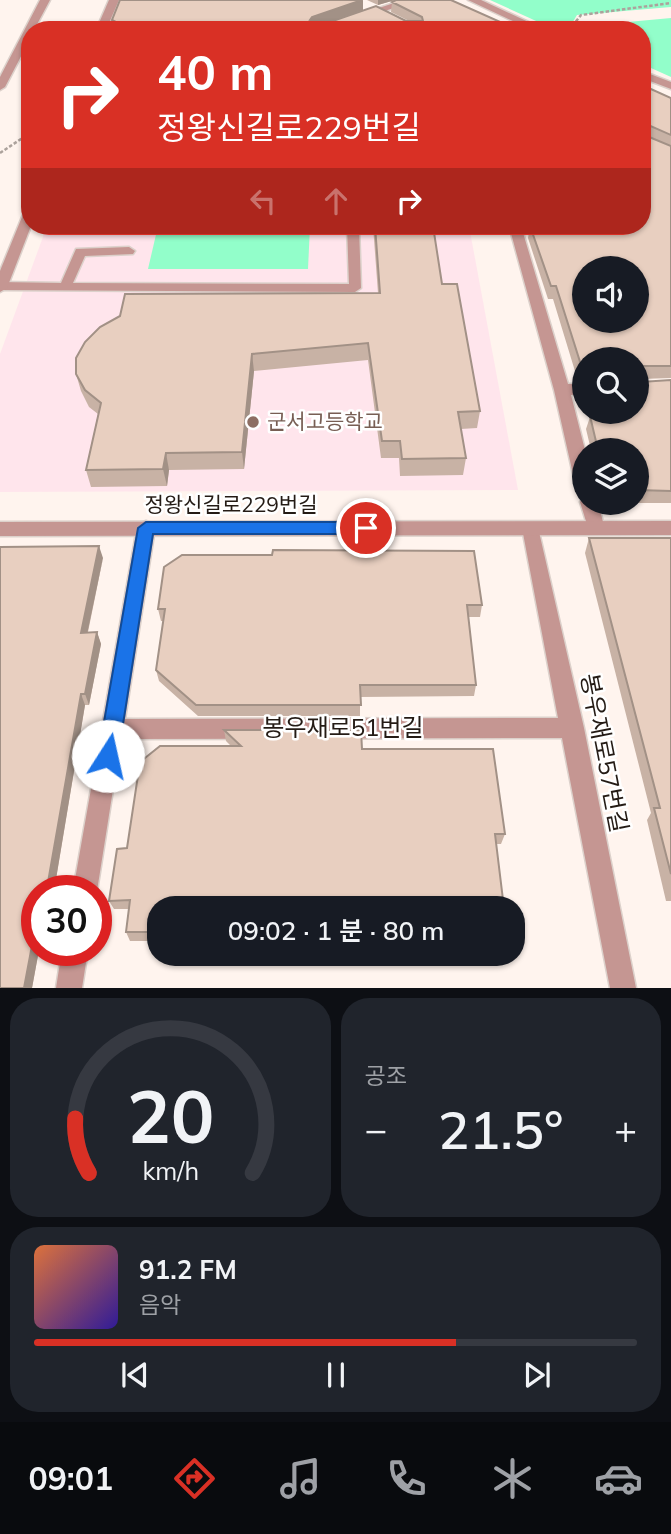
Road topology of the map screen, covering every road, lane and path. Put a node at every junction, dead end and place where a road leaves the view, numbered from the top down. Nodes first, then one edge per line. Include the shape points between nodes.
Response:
1 (45, 0) edge
2 (114, 0) edge
3 (412, 0) edge
4 (473, 0) edge
5 (671, 3) edge
6 (366, 6) edge
7 (377, 11) junction
8 (396, 20) edge
9 (34, 21) edge
10 (105, 21) edge
11 (346, 21) edge
12 (521, 21) edge
13 (576, 21) edge
14 (21, 46) edge
15 (651, 78) edge
16 (671, 86) edge
17 (0, 87) edge
18 (21, 139) edge
19 (0, 153) edge
20 (21, 234) edge
21 (353, 235) edge
22 (519, 235) edge
23 (129, 251) dead end
24 (0, 287) edge
25 (65, 287) junction
26 (562, 390) junction
27 (572, 390) edge
28 (573, 438) edge
29 (592, 515) edge
30 (595, 526) junction
31 (146, 528) junction
32 (531, 528) junction
33 (671, 528) edge
34 (0, 529) edge
35 (573, 728) junction
36 (112, 729) junction
37 (88, 875) edge
38 (72, 966) edge
39 (69, 988) edge
40 (623, 988) edge

1 - 9 street
2 - 10 street
3 - 7 street
4 - 12 street
5 - 13 path via 581,15
6 - 7 street
7 - 8 street
7 - 11 street
14 - 17 street
15 - 16 street
18 - 19 path
20 - 24 street
21 - 25 lane via 355,288
22 - 26 street
23 - 25 lane via 80,253
24 - 25 lane
26 - 27 street
26 - 28 street
29 - 30 street
30 - 32 street, 정왕신길로229번길
30 - 33 street, 정왕신길로229번길
31 - 32 street, 정왕신길로229번길
31 - 34 street, 정왕신길로229번길
31 - 36 street
32 - 35 street, 봉우재로57번길
35 - 36 street, 봉우재로51번길
35 - 40 street, 봉우재로57번길
36 - 37 street
38 - 39 street

